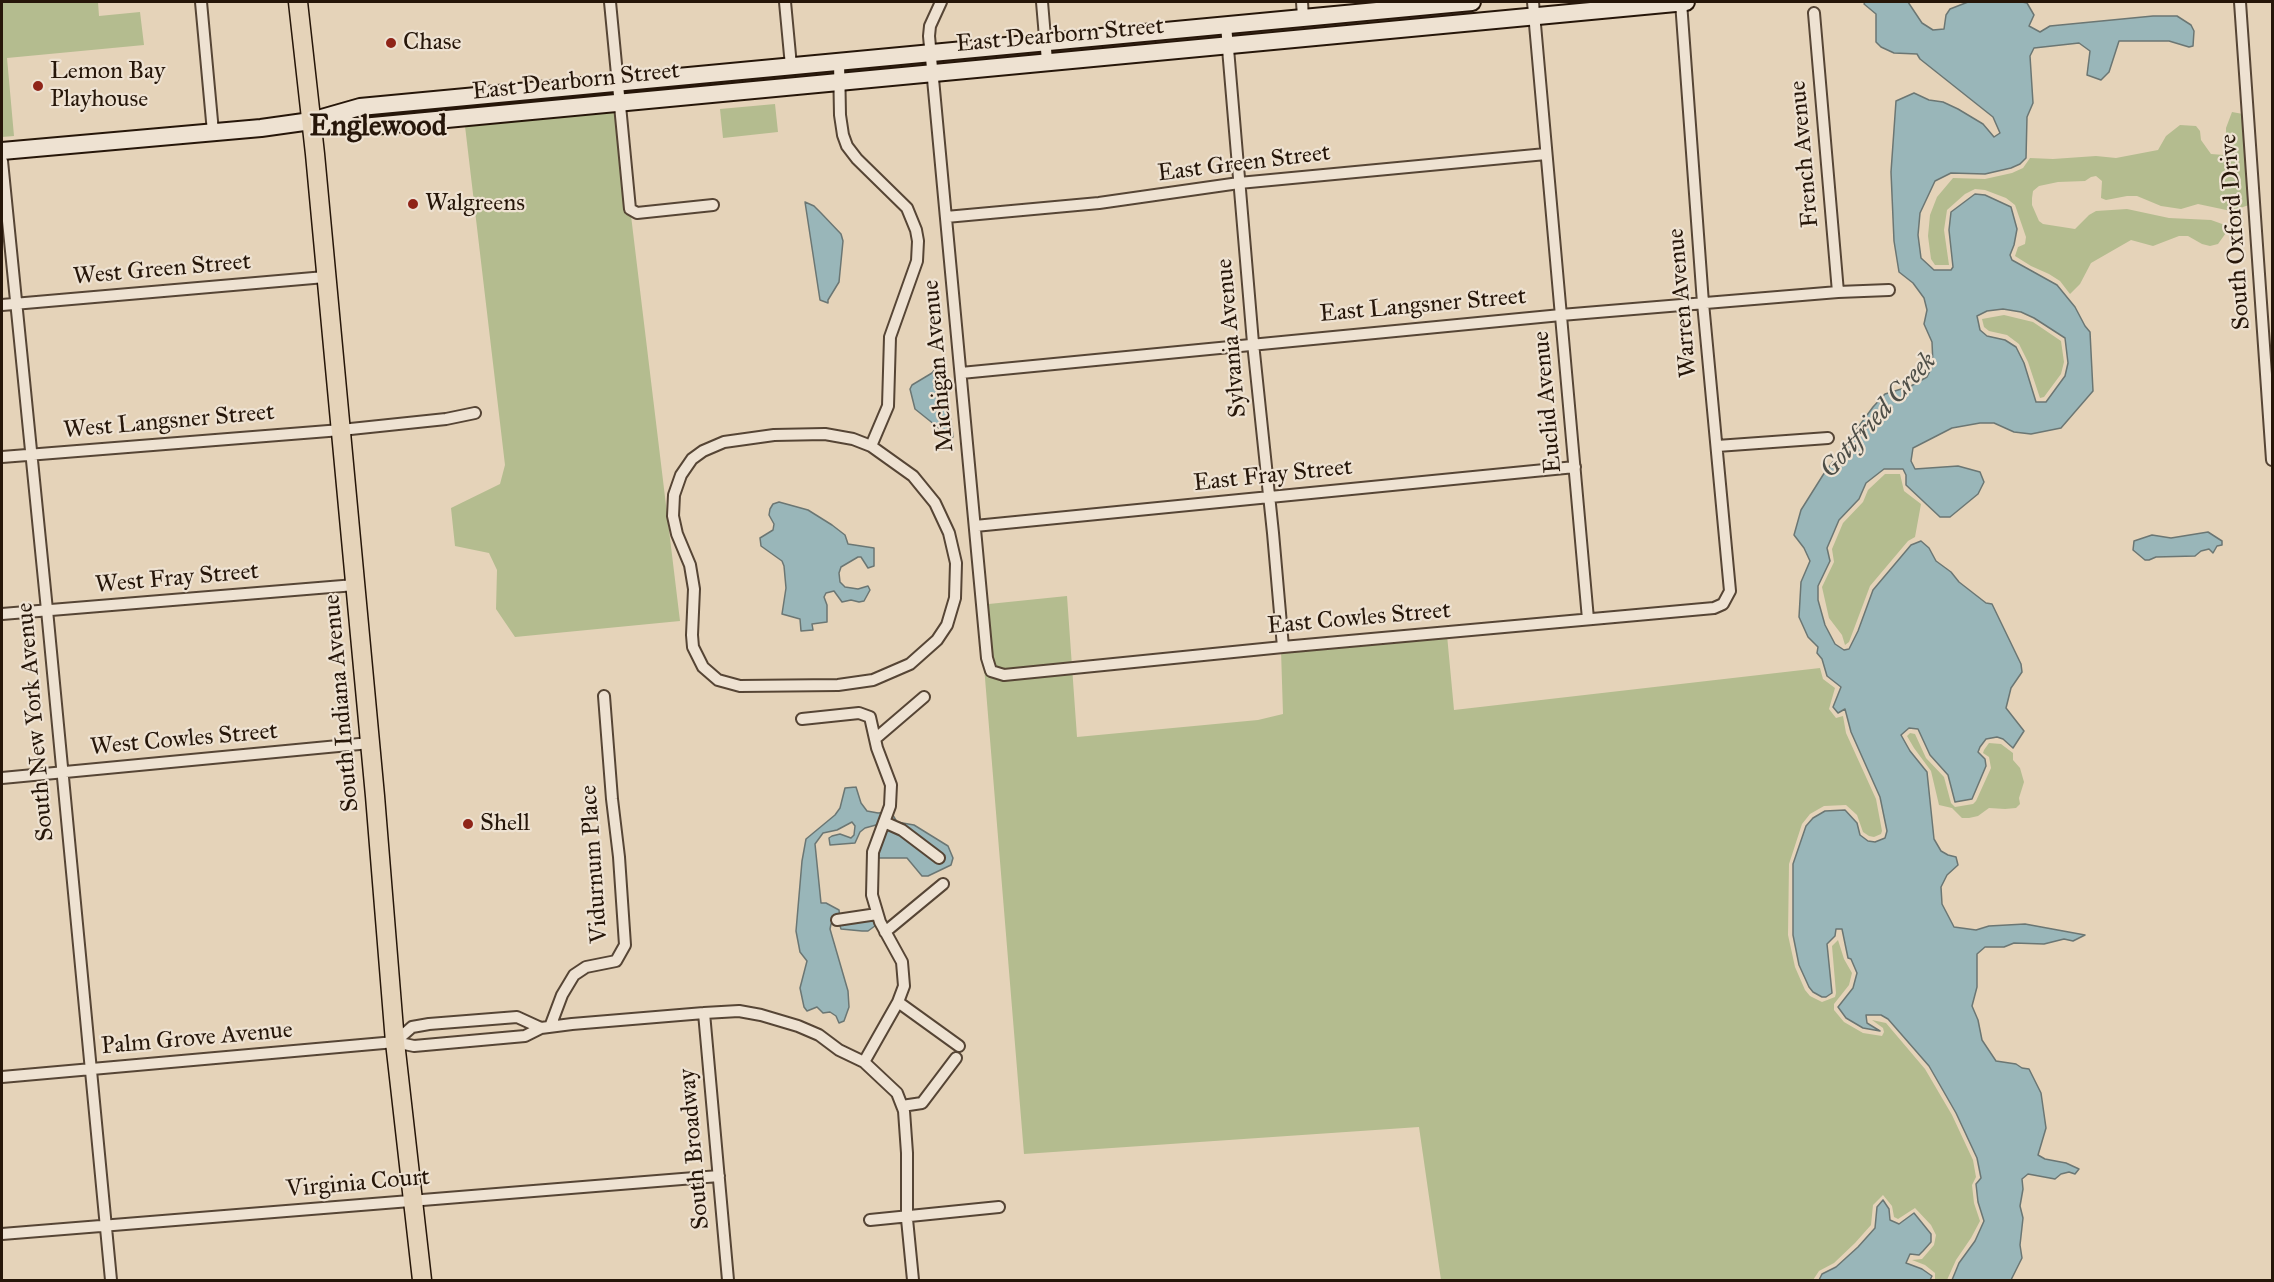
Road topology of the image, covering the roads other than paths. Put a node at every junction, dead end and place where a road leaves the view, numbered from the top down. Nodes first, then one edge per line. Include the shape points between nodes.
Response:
1 (201, 2) edge
2 (298, 2) edge
3 (610, 2) edge
4 (785, 2) edge
5 (941, 2) edge
6 (1042, 2) edge
7 (1472, 2) edge
8 (1681, 2) edge
9 (1686, 2) edge
10 (2241, 2) edge
11 (1414, 4) edge
12 (1533, 8) edge
13 (1303, 9) edge
14 (1814, 13) dead end
15 (1226, 25) junction
16 (1416, 27) junction
17 (1046, 42) junction
18 (1228, 44) junction
19 (931, 53) junction
20 (838, 61) junction
21 (1047, 61) junction
22 (791, 66) junction
23 (933, 72) junction
24 (617, 81) junction
25 (840, 81) junction
26 (619, 101) junction
27 (311, 121) junction
28 (213, 132) junction
29 (2, 151) edge
30 (1546, 154) junction
31 (2, 161) edge
32 (1239, 183) junction
33 (713, 205) dead end
34 (946, 217) junction
35 (325, 277) junction
36 (1889, 290) dead end
37 (1838, 292) junction
38 (17, 303) junction
39 (1703, 303) junction
40 (2, 305) edge
41 (1561, 315) junction
42 (1253, 343) junction
43 (961, 373) junction
44 (475, 413) dead end
45 (341, 430) junction
46 (1828, 438) dead end
47 (871, 446) junction
48 (1717, 446) junction
49 (31, 454) junction
50 (2, 457) edge
51 (2272, 460) edge
52 (1575, 467) junction
53 (1268, 498) junction
54 (975, 526) junction
55 (355, 585) junction
56 (1726, 601) joint
57 (47, 610) junction
58 (2, 614) edge
59 (1588, 619) junction
60 (1282, 647) junction
61 (995, 674) joint
62 (604, 696) dead end
63 (924, 698) dead end
64 (801, 719) dead end
65 (875, 739) junction
66 (370, 743) junction
67 (62, 772) junction
68 (2, 778) edge
69 (884, 822) junction
70 (939, 858) dead end
71 (943, 884) dead end
72 (877, 914) junction
73 (837, 920) dead end
74 (885, 932) junction
75 (898, 1002) junction
76 (704, 1013) junction
77 (546, 1027) junction
78 (395, 1042) junction
79 (959, 1046) dead end
80 (956, 1058) dead end
81 (864, 1062) junction
82 (90, 1070) junction
83 (2, 1077) edge
84 (902, 1106) junction
85 (719, 1176) junction
86 (412, 1201) junction
87 (999, 1207) dead end
88 (907, 1216) junction
89 (870, 1220) dead end
90 (105, 1226) junction
91 (2, 1234) edge
92 (111, 1281) edge
93 (422, 1281) edge
94 (728, 1281) edge
95 (913, 1281) edge

1 - 28 street
2 - 27 main road, South Indiana Avenue
3 - 24 street
4 - 22 street
5 - 19 street, Michigan Avenue via 930,26
6 - 17 street
7 - 11 main road, East Dearborn Street
8 - 9 main road, East Dearborn Street
8 - 12 main road, East Dearborn Street
8 - 39 street, Warren Avenue
10 - 51 street, South Oxford Drive
11 - 13 main road, East Dearborn Street
11 - 16 street
12 - 16 main road, East Dearborn Street
12 - 30 street, Euclid Avenue
13 - 15 main road, East Dearborn Street
14 - 37 street, French Avenue
15 - 17 main road, East Dearborn Street
15 - 18 street, Sylvania Avenue
16 - 18 main road, East Dearborn Street
17 - 19 main road, East Dearborn Street
17 - 21 street
18 - 21 main road, East Dearborn Street
18 - 32 street, Sylvania Avenue
19 - 20 main road, East Dearborn Street
19 - 23 street, Michigan Avenue
20 - 22 main road, East Dearborn Street
20 - 25 street
21 - 23 main road, East Dearborn Street
22 - 24 main road, East Dearborn Street
23 - 25 main road, East Dearborn Street
23 - 34 street, Michigan Avenue
24 - 26 street
24 - 27 main road, East Dearborn Street via 360,107
25 - 26 main road, East Dearborn Street
25 - 47 street via 840,115 848,146 904,203 918,241 917,261 890,337 888,406
26 - 27 main road, East Dearborn Street via 362,127
26 - 33 street via 630,210 637,213
27 - 28 main road
27 - 35 main road, South Indiana Avenue
28 - 29 main road
30 - 32 street, East Green Street
30 - 41 street, Euclid Avenue
31 - 38 street, South New York Avenue
32 - 34 street, East Green Street via 1131,200
32 - 42 street, Sylvania Avenue
34 - 43 street, Michigan Avenue
35 - 38 street, West Green Street
35 - 45 main road, South Indiana Avenue
36 - 37 street, East Langsner Street
37 - 39 street, East Langsner Street
38 - 40 street, West Green Street
38 - 49 street, South New York Avenue
39 - 41 street, East Langsner Street
39 - 48 street, Warren Avenue
41 - 42 street, East Langsner Street
41 - 52 street, Euclid Avenue
42 - 43 street, East Langsner Street
42 - 53 street, Sylvania Avenue
43 - 54 street, Michigan Avenue
44 - 45 street
45 - 49 street, West Langsner Street
45 - 55 main road, South Indiana Avenue
46 - 48 street
47 - 47 street via 897,463 924,489 949,533 956,563 956,587 943,632 910,664 861,683 740,686 718,680 703,667 693,647 694,589 690,565 674,525 674,495 681,475 710,447 741,438 825,434
48 - 56 street, Warren Avenue via 1730,591
49 - 50 street, West Langsner Street
49 - 57 street, South New York Avenue
52 - 53 street, East Fray Street
52 - 59 street, Euclid Avenue
53 - 54 street, East Fray Street
53 - 60 street, Sylvania Avenue
54 - 61 street, Michigan Avenue via 988,666
55 - 57 street, West Fray Street
55 - 66 main road, South Indiana Avenue
56 - 59 street, East Cowles Street via 1714,608
57 - 58 street, West Fray Street
57 - 67 street, South New York Avenue
59 - 60 street, East Cowles Street
60 - 61 street, East Cowles Street
62 - 77 street, Vidurnum Place via 625,945 614,962 586,967 574,975
63 - 65 street
64 - 65 street via 859,713 870,717
65 - 69 street via 891,785
66 - 67 street, West Cowles Street
66 - 78 main road, South Indiana Avenue
67 - 68 street, West Cowles Street
67 - 82 street, South New York Avenue
69 - 70 street via 902,830
69 - 72 street via 872,862
71 - 74 street
72 - 73 street
72 - 74 street
74 - 75 street via 902,962 904,986
75 - 79 street
75 - 81 street
76 - 77 street
76 - 81 street via 739,1011 798,1026
76 - 85 street, South Broadway
77 - 78 street, Palm Grove Avenue via 525,1036 414,1046
77 - 78 street via 517,1017 429,1024 412,1027
78 - 82 street, Palm Grove Avenue
78 - 86 main road, South Indiana Avenue
80 - 84 street via 922,1103
81 - 84 street via 893,1087
82 - 83 street, Palm Grove Avenue
82 - 90 street, South New York Avenue
84 - 88 street
85 - 86 street, Virginia Court
85 - 94 street, South Broadway
86 - 90 street, Virginia Court
86 - 93 main road, South Indiana Avenue
87 - 88 street
88 - 89 street
88 - 95 street
90 - 91 street, Virginia Court
90 - 92 street, South New York Avenue

